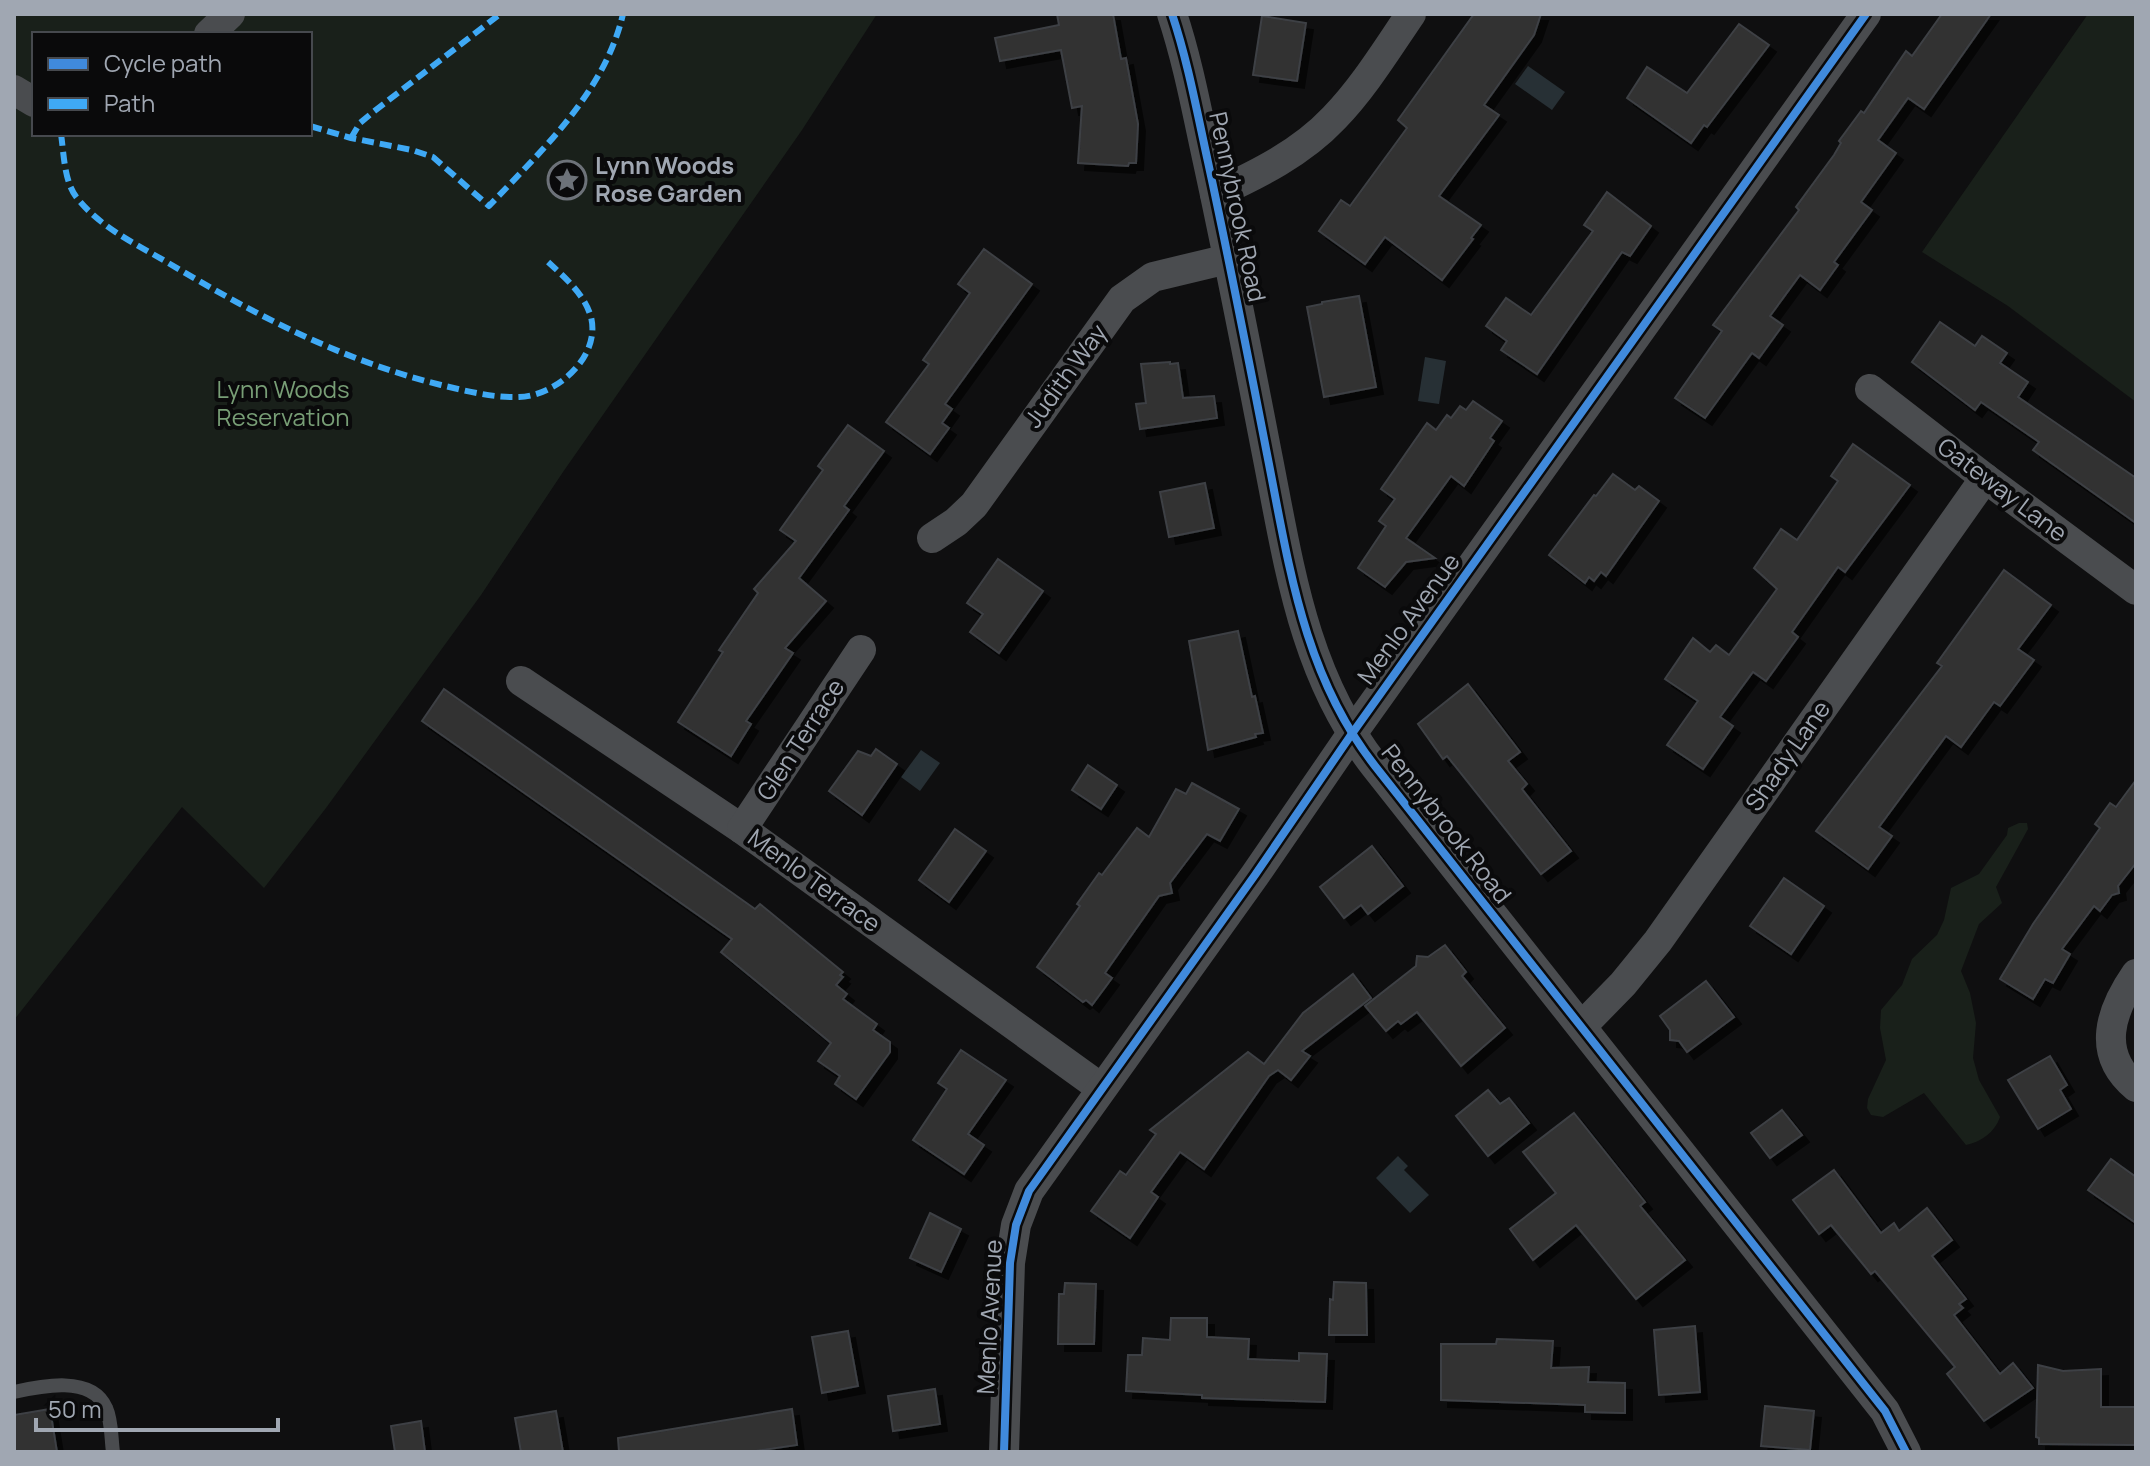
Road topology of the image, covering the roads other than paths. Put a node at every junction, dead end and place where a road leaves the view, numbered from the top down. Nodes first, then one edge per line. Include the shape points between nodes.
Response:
1 (230, 14) edge
2 (1172, 14) edge
3 (1411, 14) edge
4 (1866, 14) edge
5 (211, 32) edge
6 (14, 90) edge
7 (32, 101) edge
8 (1215, 194) junction
9 (1228, 259) junction
10 (1870, 389) dead end
11 (1985, 478) junction
12 (932, 538) dead end
13 (2136, 590) edge
14 (861, 650) dead end
15 (521, 681) dead end
16 (1351, 735) junction
17 (742, 829) junction
18 (2136, 974) edge
19 (1582, 1026) junction
20 (2136, 1087) edge
21 (1101, 1088) junction
22 (14, 1392) edge
23 (113, 1452) edge
24 (1004, 1452) edge
25 (1906, 1452) edge

1 - 5 street
2 - 8 street, Pennybrook Road
3 - 8 street via 1332,120 1277,163
4 - 16 street, Menlo Avenue
6 - 7 street
8 - 9 street, Pennybrook Road
9 - 12 street, Judith Way via 1160,274 1130,291 974,505
9 - 16 street, Pennybrook Road via 1296,601 1323,680
10 - 11 street, Gateway Lane
11 - 13 street, Gateway Lane
11 - 19 street, Shady Lane via 1658,941
14 - 17 street, Glen Terrace
15 - 17 street, Menlo Terrace
16 - 19 street, Pennybrook Road
16 - 21 street, Menlo Avenue
17 - 21 street, Menlo Terrace
18 - 20 street via 2117,1002 2111,1038 2117,1062
19 - 25 street, Pennybrook Road via 1885,1411
21 - 24 street, Menlo Avenue via 1037,1178 1016,1225
22 - 23 lane via 57,1386 94,1394 107,1409

